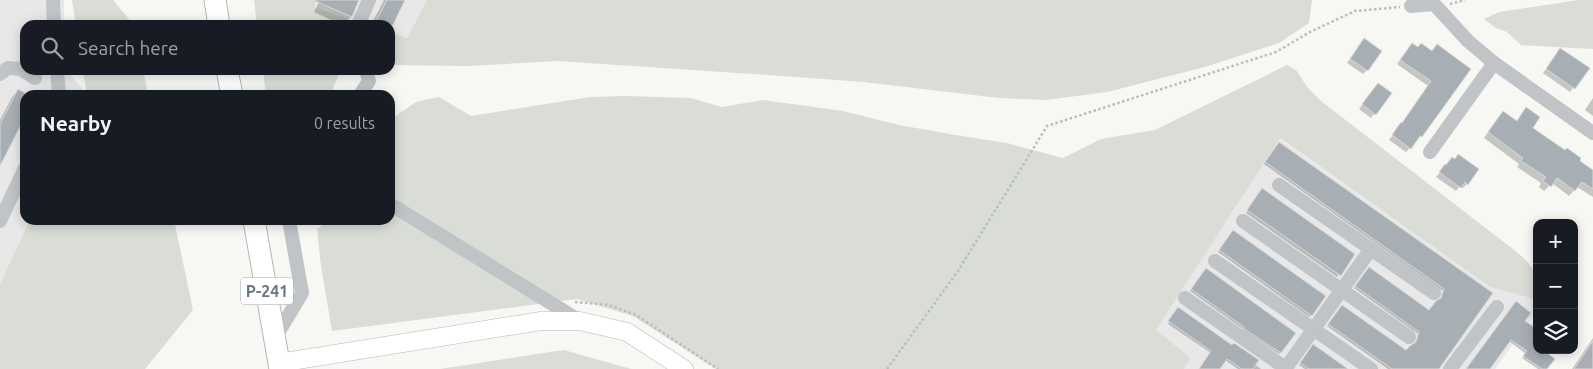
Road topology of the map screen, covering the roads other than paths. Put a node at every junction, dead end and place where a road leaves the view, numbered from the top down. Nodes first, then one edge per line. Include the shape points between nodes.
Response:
1 (53, 0) edge
2 (215, 0) edge
3 (369, 0) edge
4 (1411, 6) road end
5 (54, 20) edge
6 (218, 20) edge
7 (360, 20) edge
8 (1494, 63) junction
9 (20, 69) edge
10 (0, 74) edge
11 (57, 75) edge
12 (228, 75) edge
13 (367, 75) edge
14 (59, 90) edge
15 (231, 90) edge
16 (363, 90) edge
17 (1593, 133) edge
18 (1430, 152) dead end
19 (20, 179) edge
20 (1279, 185) dead end
21 (395, 207) edge
22 (0, 221) edge
23 (1243, 221) dead end
24 (255, 225) edge
25 (290, 225) edge
26 (1371, 249) junction
27 (1215, 261) dead end
28 (1342, 290) junction
29 (1434, 293) dead end
30 (1185, 298) dead end
31 (1497, 306) dead end
32 (580, 321) junction
33 (1313, 330) junction
34 (1409, 336) dead end
35 (275, 338) junction
36 (280, 366) edge
37 (684, 369) edge
38 (1286, 369) edge
39 (1371, 369) edge
40 (1450, 369) edge

1 - 5 lane
2 - 6 highway
3 - 7 lane
4 - 8 lane via 1434,4
8 - 17 lane
8 - 18 lane
9 - 10 lane via 8,68
11 - 14 lane
12 - 15 highway
13 - 16 lane via 369,81
19 - 22 lane
20 - 26 lane
21 - 32 lane
23 - 28 lane
24 - 35 highway, Р-241
25 - 35 lane via 302,293
26 - 28 lane
26 - 29 lane
27 - 33 lane
28 - 33 lane
28 - 34 lane
30 - 38 lane
31 - 40 lane
32 - 36 main road via 541,321
32 - 37 main road via 628,332
33 - 38 lane
33 - 39 lane
35 - 36 highway, Р-241

